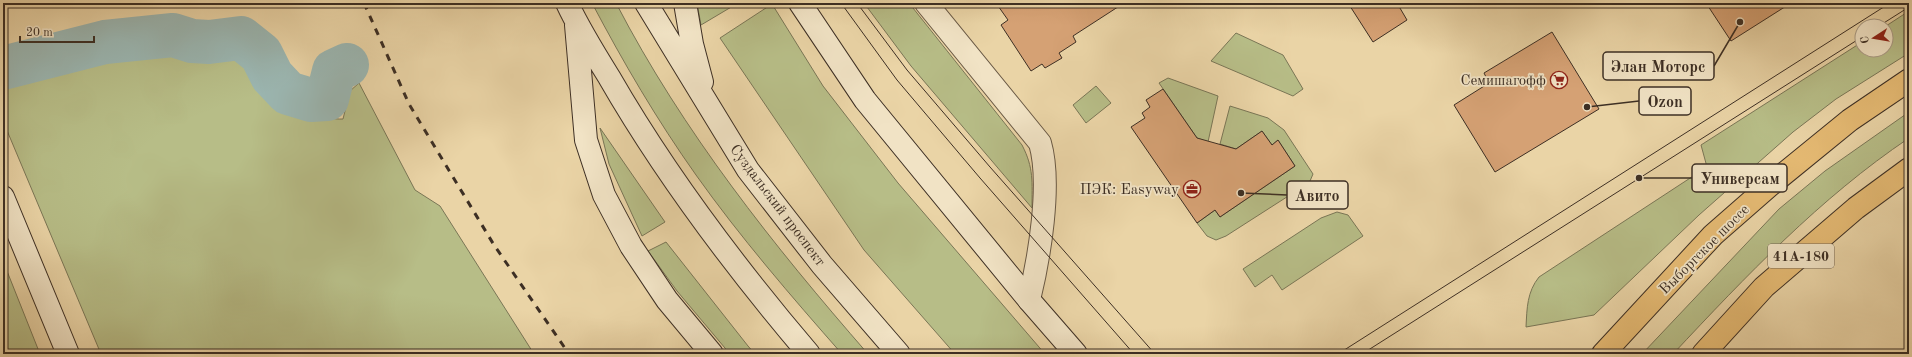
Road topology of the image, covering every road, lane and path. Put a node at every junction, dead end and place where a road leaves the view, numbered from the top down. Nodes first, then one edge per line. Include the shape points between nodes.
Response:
1 (646, 3) edge
2 (685, 3) edge
3 (800, 3) edge
4 (926, 3) edge
5 (571, 12) edge
6 (1909, 80) edge
7 (710, 108) junction
8 (1909, 169) edge
9 (3, 197) edge
10 (1029, 300) junction
11 (68, 354) edge
12 (712, 354) edge
13 (809, 354) edge
14 (899, 354) edge
15 (1076, 354) edge
16 (1603, 354) edge
17 (1703, 354) edge

1 - 7 main road, Суздальский проспект
2 - 7 main road via 692,44
3 - 10 main road via 865,100
4 - 10 main road via 1040,144 1044,156 1042,226 1036,273
5 - 12 main road via 586,140 604,195 631,246 667,300
5 - 13 main road via 629,112 679,188
6 - 16 main road, Выборгское шоссе via 1844,124 1746,205 1713,235
7 - 14 main road, Суздальский проспект via 748,170 822,265
8 - 17 main road, 41А-180 via 1856,208 1764,287
9 - 11 main road
10 - 15 main road

